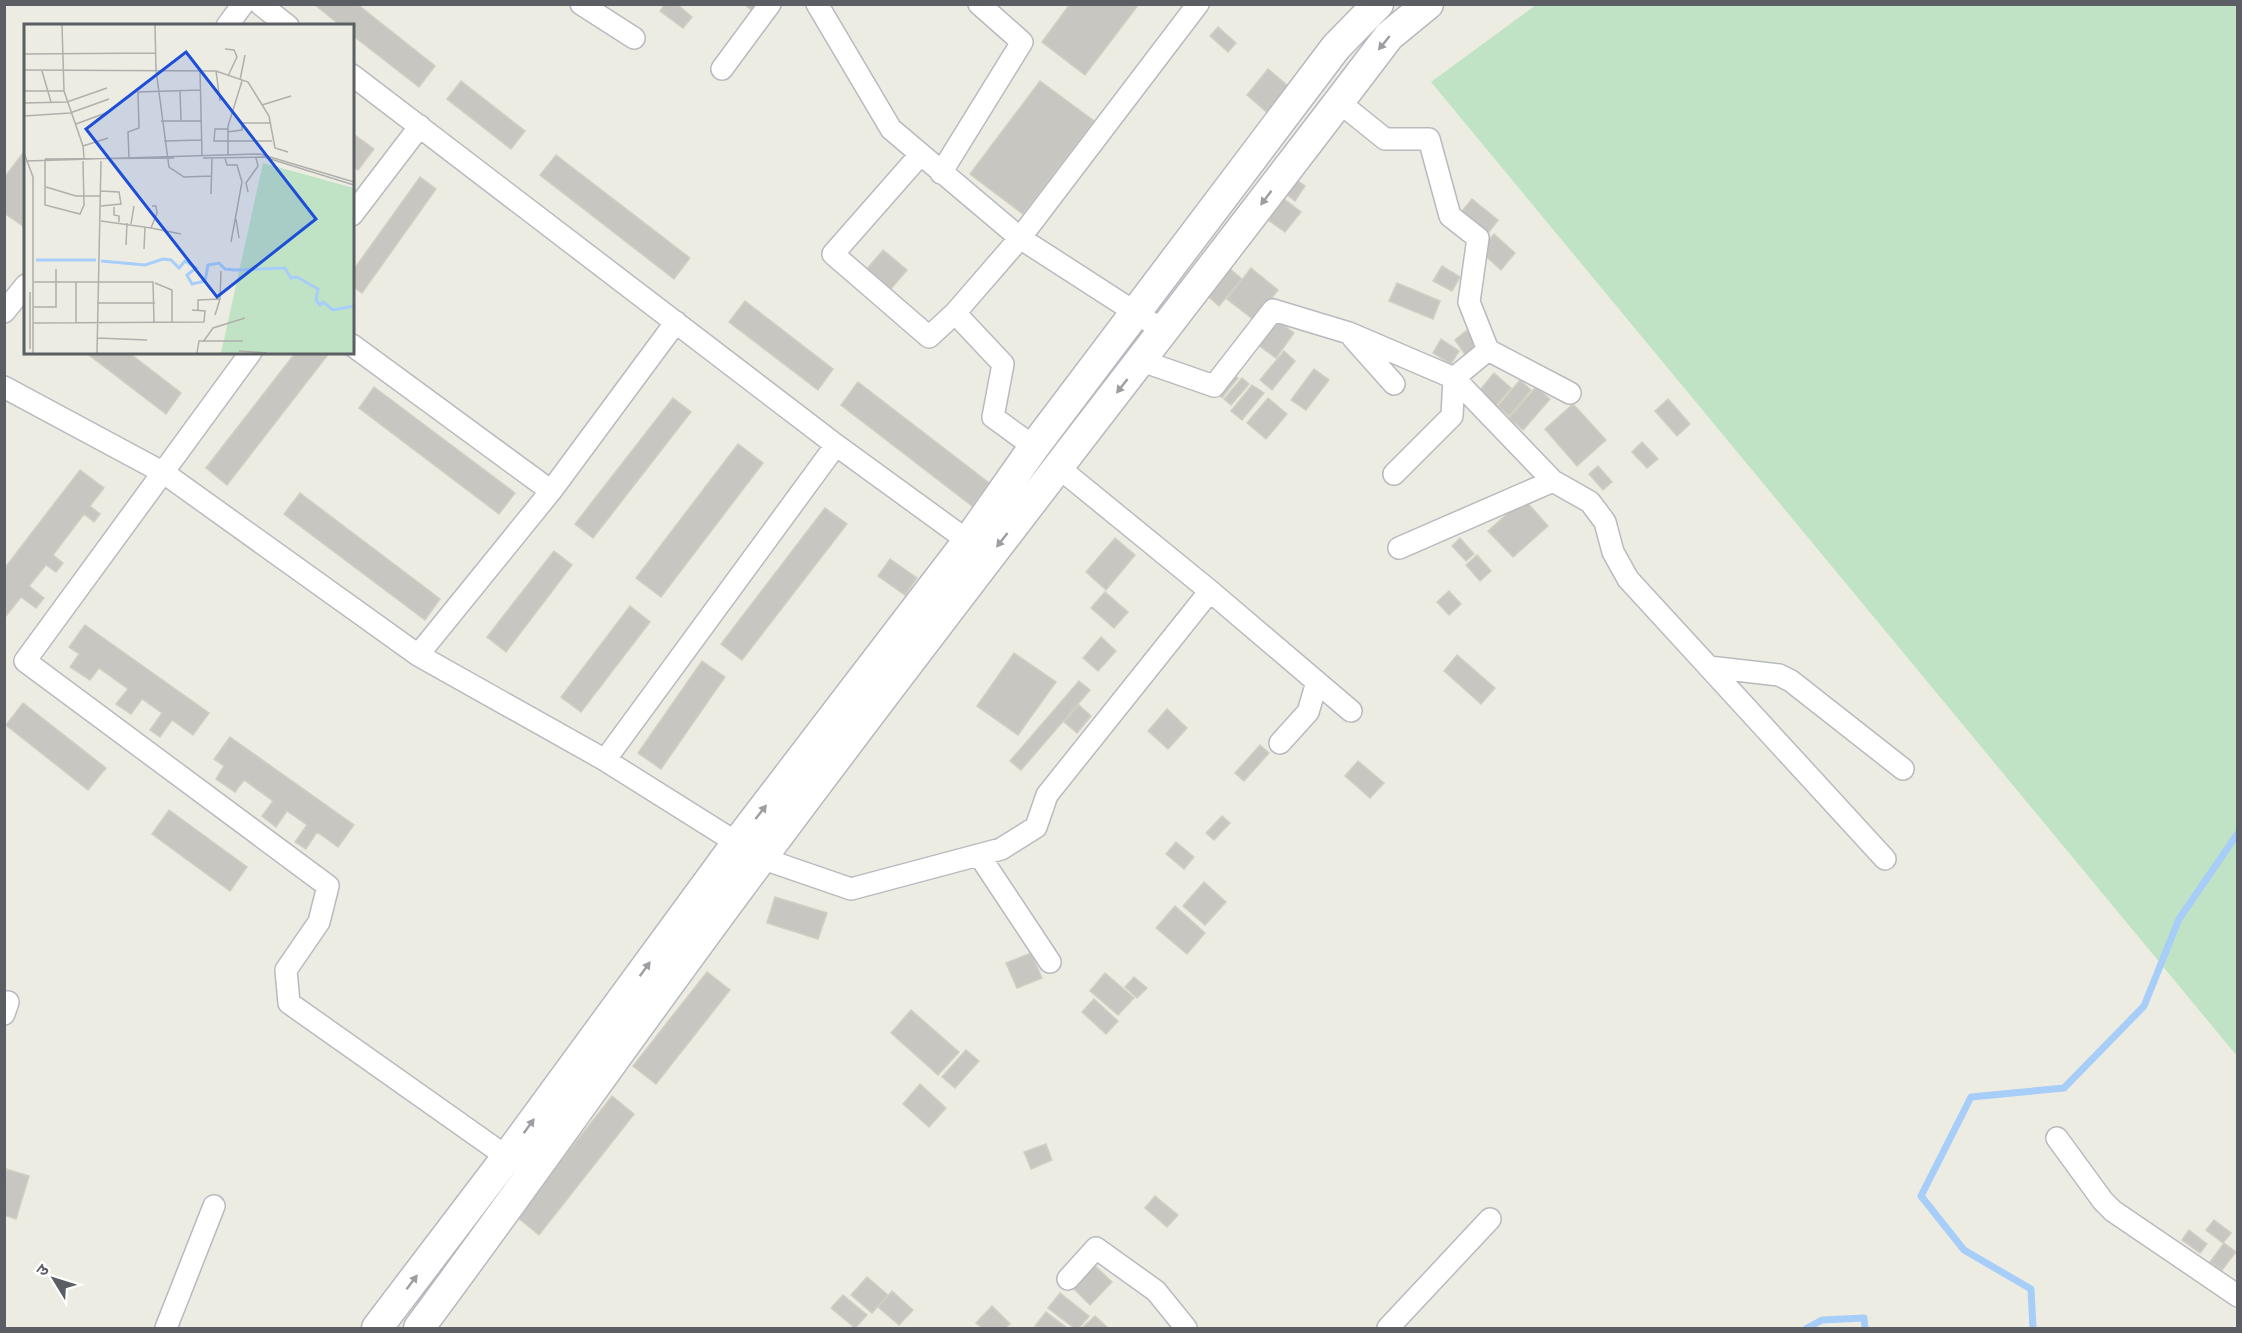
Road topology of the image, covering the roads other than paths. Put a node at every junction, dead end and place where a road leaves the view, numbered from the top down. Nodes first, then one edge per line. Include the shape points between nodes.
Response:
1 (243, 4) edge
2 (260, 4) edge
3 (581, 4) edge
4 (770, 4) edge
5 (817, 4) edge
6 (979, 4) edge
7 (1198, 4) edge
8 (1378, 4) edge
9 (1428, 4) edge
10 (228, 24) edge
11 (285, 24) edge
12 (634, 38) dead end
13 (722, 69) dead end
14 (354, 76) edge
15 (1339, 102) junction
16 (420, 126) junction
17 (920, 155) junction
18 (941, 173) junction
19 (354, 212) edge
20 (1020, 238) junction
21 (24, 287) edge
22 (4, 312) edge
23 (955, 313) junction
24 (1136, 313) junction
25 (676, 322) junction
26 (1164, 331) junction
27 (1349, 333) junction
28 (354, 346) edge
29 (1488, 350) junction
30 (250, 354) edge
31 (1142, 361) junction
32 (1454, 378) junction
33 (1394, 384) dead end
34 (4, 387) edge
35 (1570, 393) dead end
36 (836, 445) junction
37 (1034, 447) junction
38 (1058, 467) junction
39 (164, 473) junction
40 (1394, 474) dead end
41 (1553, 481) junction
42 (551, 491) junction
43 (968, 541) junction
44 (1398, 548) dead end
45 (1210, 591) junction
46 (418, 655) junction
47 (1709, 667) junction
48 (1317, 682) junction
49 (1351, 711) dead end
50 (1280, 743) dead end
51 (605, 760) junction
52 (1903, 769) dead end
53 (749, 851) junction
54 (979, 855) junction
55 (1885, 860) dead end
56 (1050, 962) dead end
57 (2057, 1138) dead end
58 (507, 1157) junction
59 (214, 1206) dead end
60 (1490, 1219) dead end
61 (1068, 1279) dead end
62 (2238, 1296) edge
63 (166, 1329) edge
64 (377, 1329) edge
65 (419, 1329) edge
66 (1186, 1329) edge
67 (1388, 1329) edge

1 - 10 street
2 - 11 street
3 - 12 street
4 - 13 street
5 - 17 street via 891,129
6 - 18 street via 1022,42
7 - 20 street
8 - 24 street via 1336,46
9 -> 15 street via 1389,36
14 - 16 street
15 -> 26 street
15 - 29 street via 1384,139 1429,139 1450,216 1478,238 1469,302
16 - 19 street
16 - 25 street
17 - 18 street
17 - 23 street via 833,254 929,338
18 - 20 street
20 - 23 street
20 - 24 street
21 - 22 street
23 - 37 street via 1003,364 993,417
24 - 26 street
24 - 37 street
25 - 36 street
25 - 42 street
26 - 31 street
27 - 31 street via 1273,310 1214,386
27 - 32 street
27 - 33 street
28 - 42 street
29 - 32 street
29 - 35 street
30 - 39 street
31 -> 38 street
32 - 40 street via 1452,416
32 - 41 street
34 - 39 street
36 - 43 street
36 - 51 street
37 - 43 street
38 - 45 street
38 -> 53 street
39 - 46 street
39 - 58 street via 25,661 328,886 319,922 286,970 289,1003
41 - 44 street
41 - 47 street via 1590,502 1605,522 1613,552 1628,579
42 - 46 street
53 -> 43 street
45 - 48 street
45 - 54 street via 1047,795 1036,827 1001,849
46 - 51 street
47 - 52 street via 1779,675 1791,681
47 - 55 street
48 - 49 street
48 - 50 street via 1308,712
51 - 53 street
53 - 54 street via 851,889
58 -> 53 street
53 - 65 street via 529,1181
54 - 56 street
57 - 62 street via 2103,1201
64 -> 58 street
59 - 63 street
60 - 67 street
61 - 66 street via 1096,1248 1156,1292

